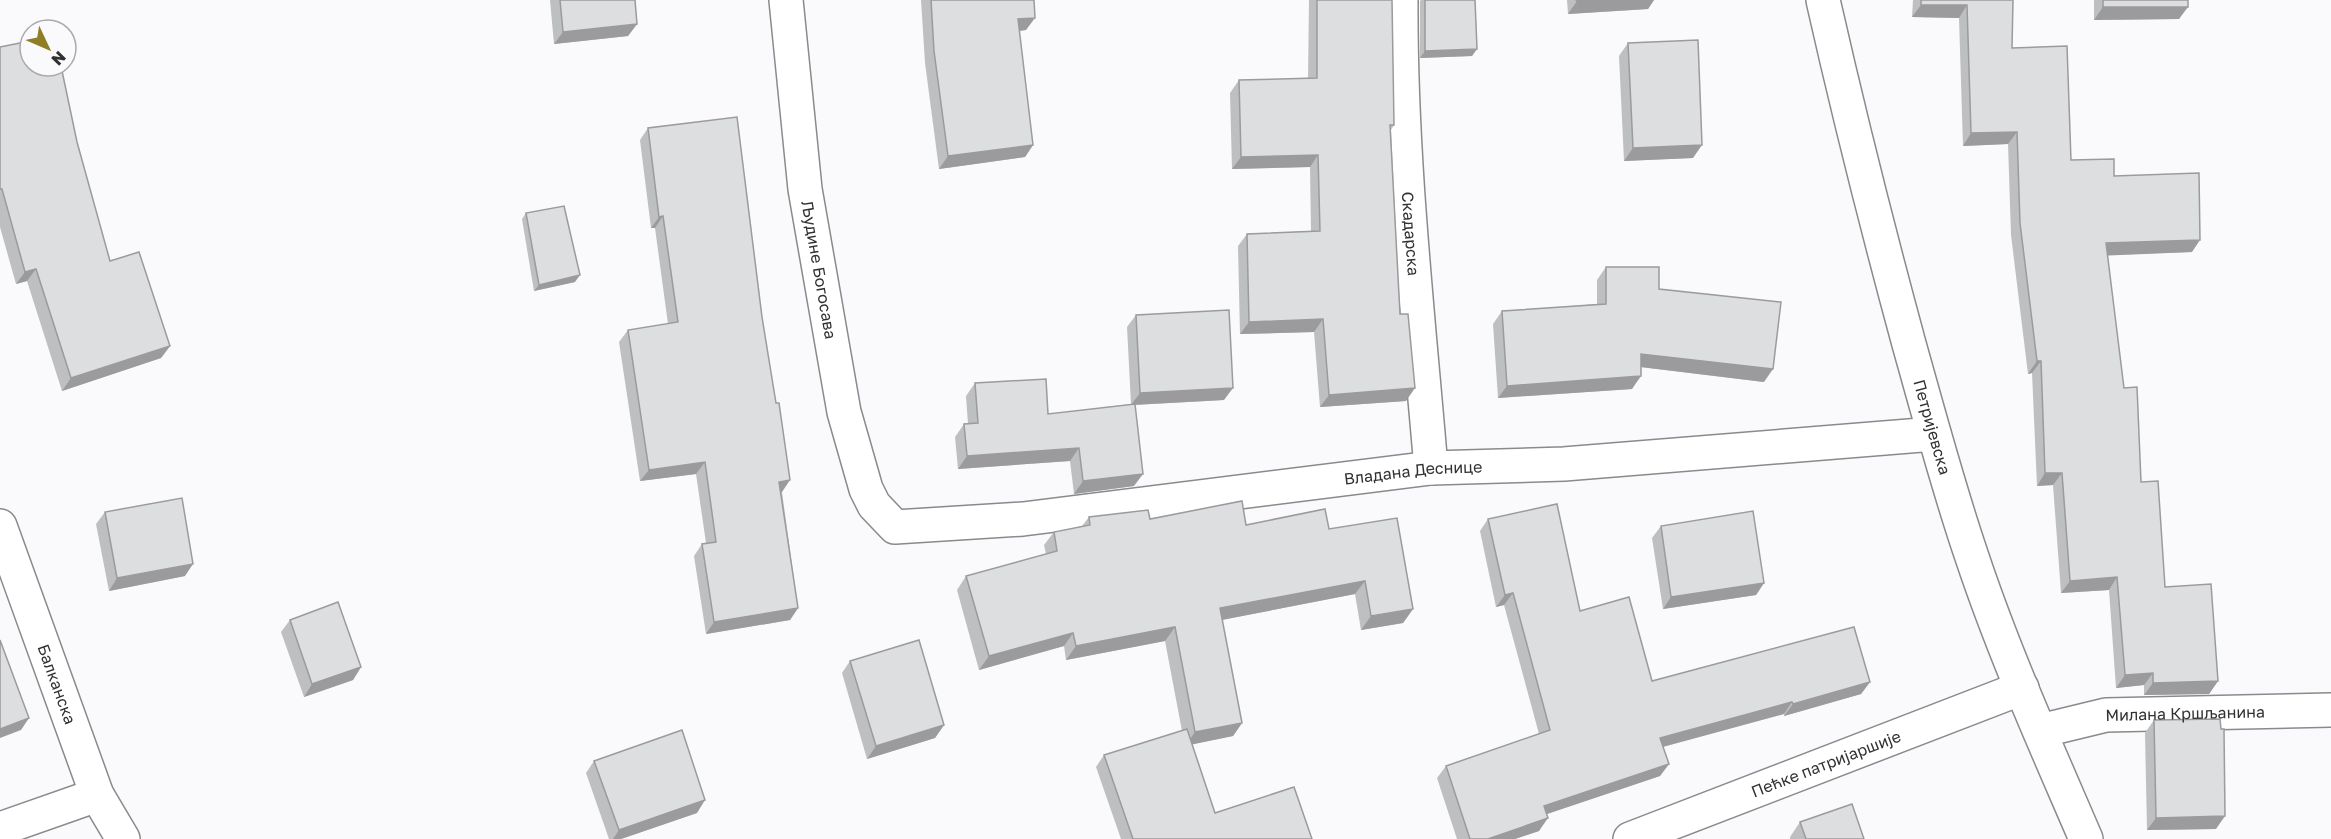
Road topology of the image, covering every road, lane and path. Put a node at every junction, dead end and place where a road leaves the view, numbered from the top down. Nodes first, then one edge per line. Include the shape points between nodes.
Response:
1 (786, 0) edge
2 (1401, 0) edge
3 (1823, 0) edge
4 (1934, 434) junction
5 (1431, 468) junction
6 (0, 526) edge
7 (895, 527) joint
8 (2022, 688) junction
9 (2331, 710) edge
10 (2040, 731) junction
11 (98, 795) junction
12 (0, 829) edge
13 (123, 839) edge
14 (1630, 839) edge
15 (2086, 839) edge

1 - 7 street, Људине Богосава via 805,189 844,412 866,489 874,505
2 - 5 street, Скадарска via 1412,228
3 - 4 street, Петријевска via 1850,119
4 - 5 street, Владана Деснице via 1564,464
4 - 8 street, Петријевска via 1971,556
5 - 7 street, Владана Деснице via 1023,519
6 - 11 street, Балканска
8 - 10 street, Петријевска
8 - 14 street, Пећке патријаршије
9 - 10 street, Милана Кршљанина via 2106,715
10 - 15 street, Петријевска
11 - 12 street
11 - 13 street, Балканска

